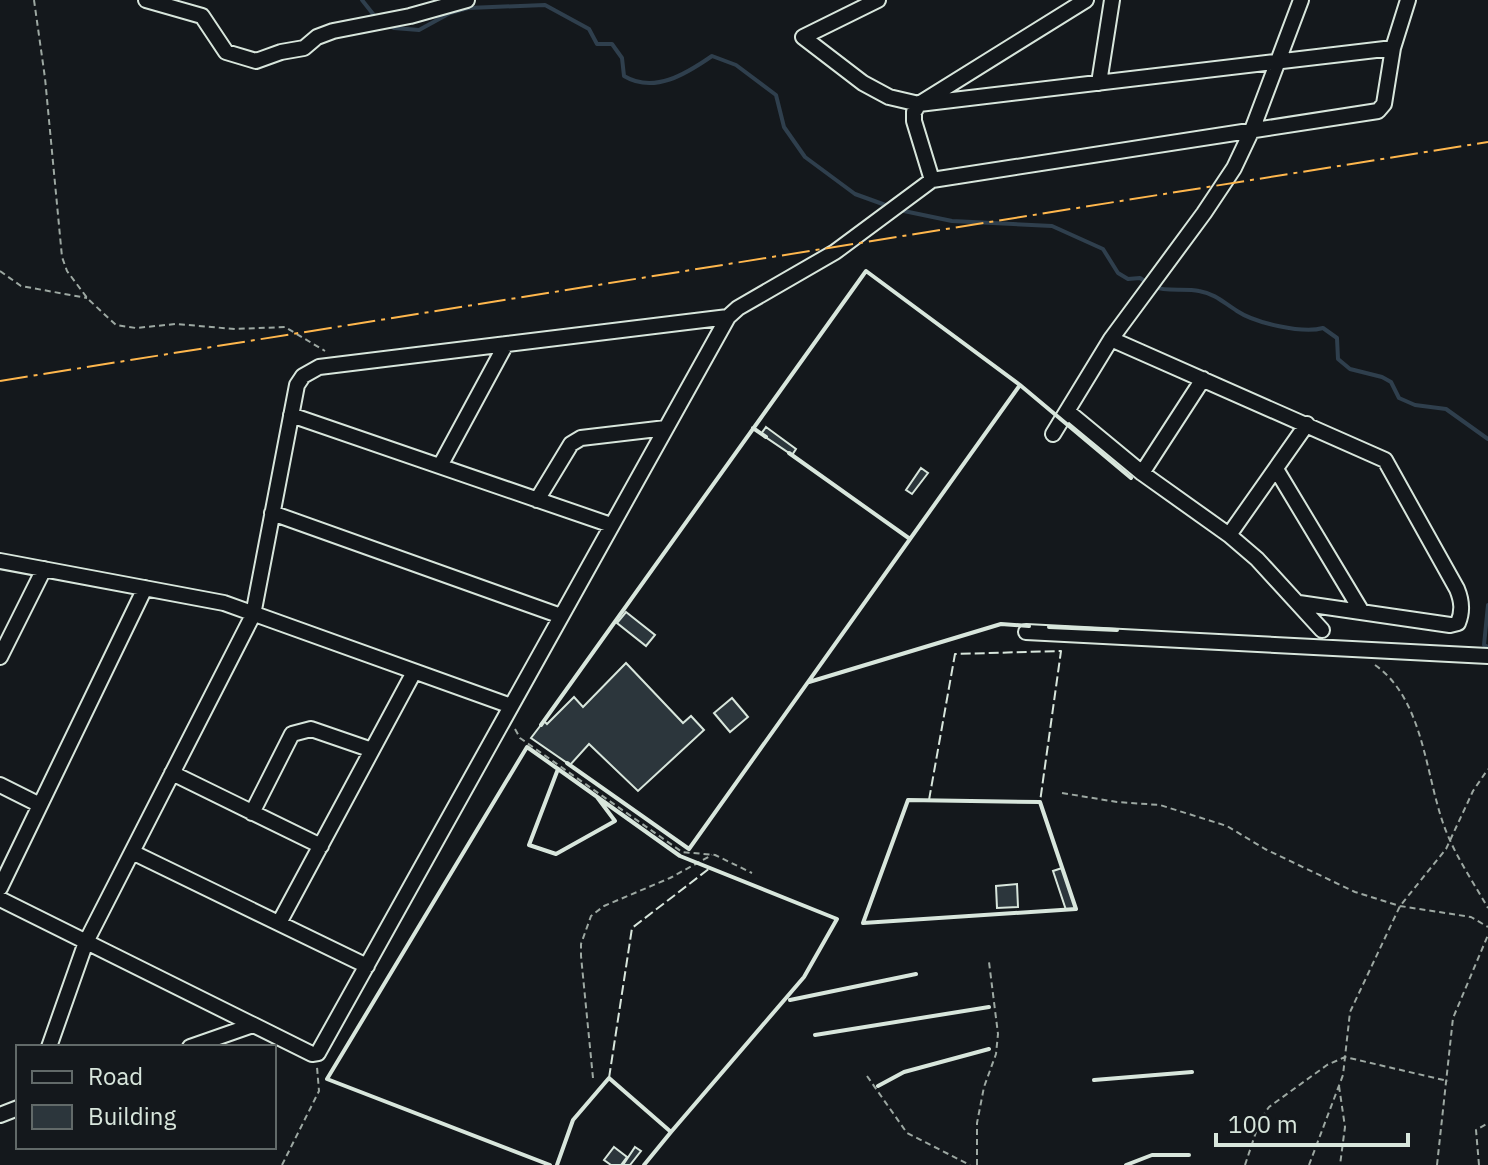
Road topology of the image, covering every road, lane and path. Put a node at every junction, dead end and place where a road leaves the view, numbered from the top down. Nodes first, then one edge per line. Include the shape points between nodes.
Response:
1 (34, 0) edge
2 (146, 0) edge
3 (467, 0) edge
4 (878, 0) edge
5 (1086, 0) edge
6 (1112, 0) edge
7 (1301, 0) edge
8 (1408, 0) edge
9 (1393, 48) junction
10 (1278, 62) junction
11 (1099, 83) junction
12 (919, 104) junction
13 (1252, 130) junction
14 (932, 180) junction
15 (0, 271) edge
16 (88, 299) junction
17 (728, 317) junction
18 (1111, 339) junction
19 (506, 344) junction
20 (342, 364) junction
21 (1203, 379) junction
22 (1067, 411) junction
23 (291, 415) junction
24 (1307, 424) junction
25 (666, 428) junction
26 (1053, 434) dead end
27 (440, 466) junction
28 (1276, 469) junction
29 (1142, 473) junction
30 (537, 500) junction
31 (272, 513) junction
32 (611, 525) junction
33 (1229, 535) junction
34 (0, 561) edge
35 (44, 569) junction
36 (145, 588) junction
37 (1299, 603) junction
38 (1362, 612) junction
39 (253, 615) junction
40 (561, 616) junction
41 (1322, 630) dead end
42 (1026, 632) dead end
43 (1354, 650) junction
44 (1488, 656) edge
45 (0, 657) edge
46 (414, 672) junction
47 (508, 711) junction
48 (372, 750) junction
49 (1488, 769) edge
50 (172, 773) junction
51 (0, 785) edge
52 (1062, 793) dead end
53 (40, 805) junction
54 (252, 813) junction
55 (1450, 840) junction
56 (321, 846) junction
57 (132, 852) junction
58 (712, 855) junction
59 (752, 873) dead end
60 (0, 888) edge
61 (0, 899) edge
62 (1400, 906) junction
63 (1488, 908) edge
64 (279, 923) junction
65 (1488, 927) edge
66 (1488, 935) edge
67 (86, 942) junction
68 (989, 962) dead end
69 (367, 966) junction
70 (253, 1025) junction
71 (50, 1045) edge
72 (196, 1045) edge
73 (312, 1054) junction
74 (1345, 1057) junction
75 (867, 1076) dead end
76 (593, 1078) dead end
77 (1448, 1081) junction
78 (1339, 1085) junction
79 (1488, 1123) edge
80 (282, 1165) edge
81 (970, 1165) edge
82 (977, 1165) edge
83 (1245, 1165) edge
84 (1309, 1165) edge
85 (1340, 1165) edge
86 (1437, 1165) edge
87 (1479, 1165) edge

1 - 16 path via 62,257
2 - 3 street via 202,16 226,52 256,61 304,48 333,31
4 - 12 street via 803,37 863,83
5 - 12 street
6 - 11 street
7 - 10 street
8 - 9 street
9 - 10 street
9 - 13 street via 1384,104 1378,111
10 - 11 street
10 - 13 street
11 - 12 street
12 - 14 street via 914,121
13 - 14 street
13 - 18 street via 1204,213
14 - 17 street via 835,252
15 - 16 path via 21,286
16 - 20 path via 116,325 136,328 285,327
17 - 19 street
17 - 25 street
18 - 21 street
18 - 22 street
19 - 20 street
19 - 27 street
20 - 23 street via 303,376
21 - 24 street
21 - 29 street
22 - 26 street
22 - 29 street
23 - 27 street
23 - 31 street
24 - 28 street
24 - 38 street via 1385,460 1462,601 1458,623 1450,625
25 - 30 street via 581,438 571,444
25 - 32 street
27 - 30 street
28 - 33 street
28 - 38 street
29 - 33 street
30 - 32 street
31 - 39 street
31 - 40 street
32 - 40 street
33 - 37 street
34 - 35 street
35 - 36 street
35 - 45 street
36 - 39 street via 213,600
36 - 53 street
37 - 38 street
37 - 41 street
39 - 46 street
39 - 50 street
40 - 47 street
42 - 43 street
43 - 44 street
43 - 55 path via 1393,677 1408,705
46 - 47 street
46 - 48 street
47 - 58 path via 520,738 682,852
47 - 69 street
48 - 54 street via 311,729 292,734
48 - 56 street
49 - 55 path
50 - 54 street
50 - 57 street
51 - 53 street
52 - 62 path via 1160,805 1227,826 1355,892
53 - 60 street
54 - 56 street
55 - 62 path
55 - 63 path
56 - 64 street
57 - 64 street
57 - 67 street
58 - 59 path
58 - 76 path via 591,916 581,956
61 - 67 street
62 - 65 path via 1471,917
62 - 74 path via 1350,1012
64 - 69 street
66 - 77 path via 1453,1018
67 - 70 street
67 - 71 street
68 - 82 path via 998,1034 977,1123
69 - 73 street via 318,1053
70 - 72 street
70 - 73 street
73 - 80 path via 319,1091
74 - 77 path
74 - 78 path
74 - 83 path via 1269,1107
75 - 81 path via 907,1133
77 - 86 path
78 - 84 path
78 - 85 path via 1345,1127
79 - 87 path via 1476,1130

